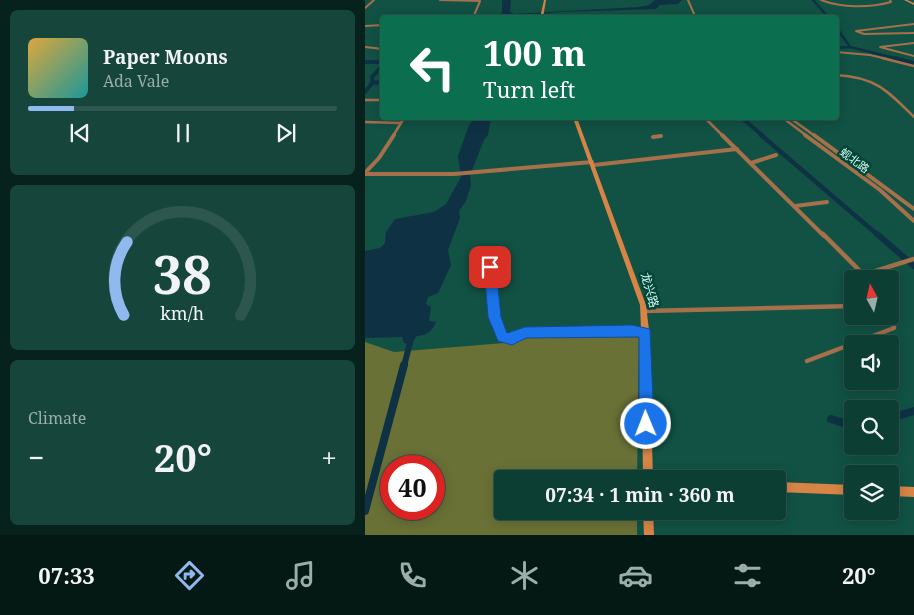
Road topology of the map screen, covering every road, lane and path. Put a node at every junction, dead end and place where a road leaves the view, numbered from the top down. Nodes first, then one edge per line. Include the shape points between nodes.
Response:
1 (375, 0) edge
2 (440, 0) edge
3 (545, 0) edge
4 (687, 0) edge
5 (821, 0) edge
6 (890, 0) edge
7 (905, 0) edge
8 (914, 4) edge
9 (365, 8) edge
10 (474, 15) edge
11 (542, 15) edge
12 (694, 15) edge
13 (914, 24) edge
14 (380, 25) edge
15 (365, 26) edge
16 (914, 33) edge
17 (914, 43) edge
18 (366, 48) edge
19 (380, 49) edge
20 (839, 52) edge
21 (914, 56) edge
22 (914, 66) edge
23 (839, 75) edge
24 (365, 100) edge
25 (380, 100) edge
26 (914, 117) edge
27 (403, 120) edge
28 (576, 120) edge
29 (707, 120) edge
30 (786, 120) edge
31 (794, 120) edge
32 (365, 122) edge
33 (401, 123) junction
34 (661, 136) dead end
35 (653, 137) dead end
36 (737, 149) junction
37 (775, 156) dead end
38 (751, 163) junction
39 (593, 164) junction
40 (365, 173) edge
41 (827, 202) dead end
42 (795, 206) junction
43 (914, 208) edge
44 (914, 220) edge
45 (914, 259) edge
46 (490, 267) dead end
47 (859, 270) edge
48 (879, 270) edge
49 (844, 306) edge
50 (644, 311) junction
51 (894, 325) edge
52 (645, 333) junction
53 (807, 361) dead end
54 (647, 470) edge
55 (786, 487) edge
56 (844, 490) edge
57 (899, 491) edge
58 (914, 492) edge
59 (648, 520) edge
60 (649, 535) edge

1 - 9 street
2 - 10 street via 480,1
3 - 11 street
4 - 12 street
5 - 6 street via 835,5 874,6 888,4
7 - 8 street
13 - 16 street via 856,31 864,34
14 - 15 street
17 - 21 street via 880,47
18 - 19 street
20 - 22 street via 870,55
23 - 26 street via 861,78 887,88
24 - 25 street
27 - 33 street
28 - 39 street, 龙兴路
29 - 36 street
30 - 44 street, 蚬北路 via 881,190
31 - 43 street via 872,176 906,206
32 - 33 street
33 - 40 street via 379,158
34 - 35 street
36 - 38 street
36 - 39 street
37 - 38 street
38 - 42 street
39 - 40 street via 456,174
39 - 50 street, 龙兴路
41 - 42 street
42 - 47 street
45 - 48 street
46 - 52 street via 494,317 503,338 512,339 525,333 632,330
49 - 50 street
50 - 52 street, 龙兴路
51 - 53 street via 894,328
52 - 54 street, 龙兴路
55 - 56 street
57 - 58 street
59 - 60 street

